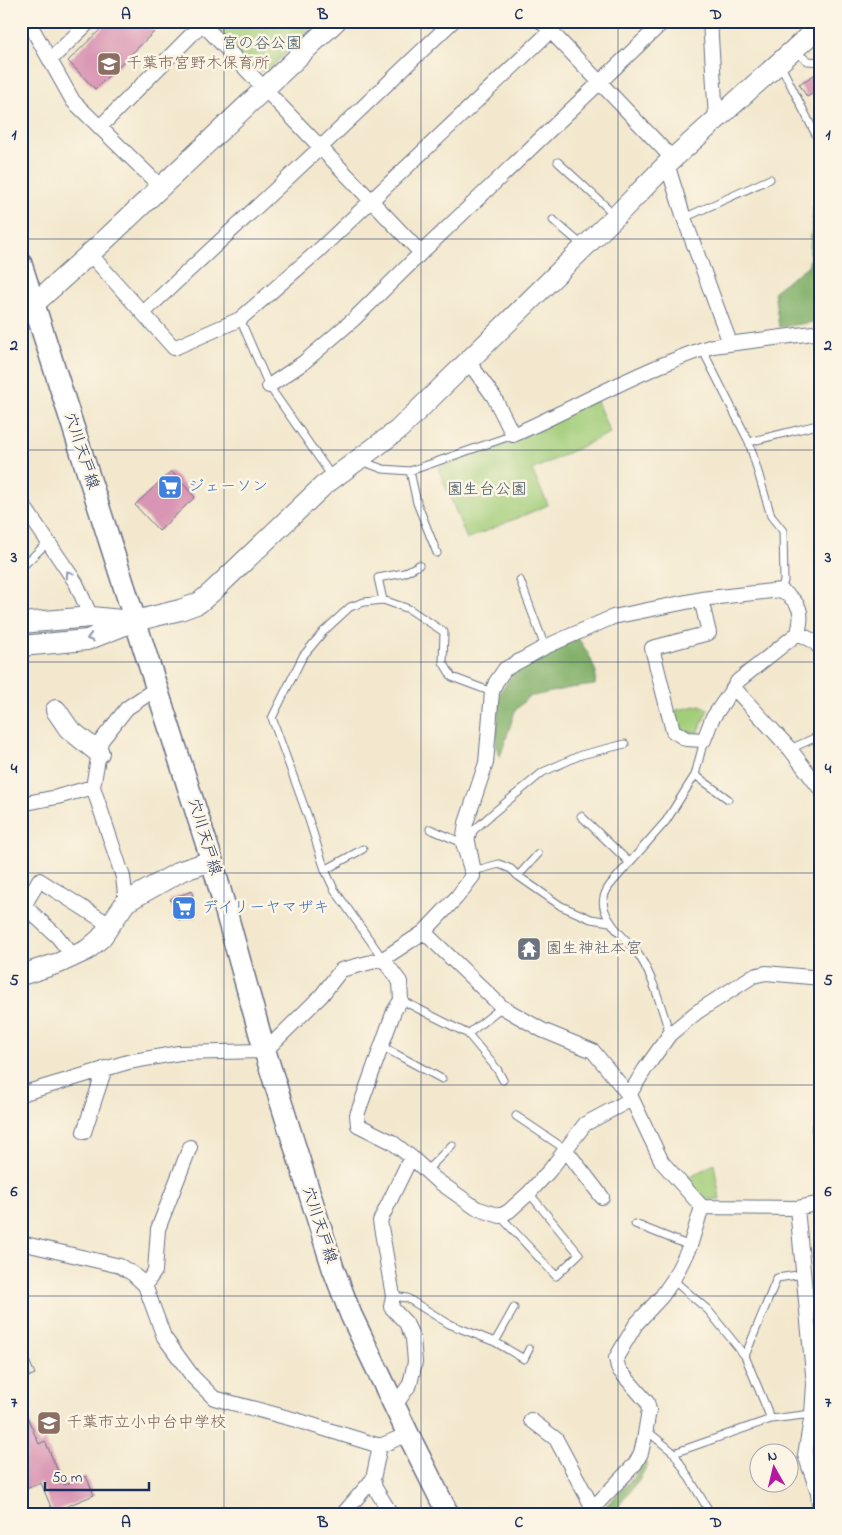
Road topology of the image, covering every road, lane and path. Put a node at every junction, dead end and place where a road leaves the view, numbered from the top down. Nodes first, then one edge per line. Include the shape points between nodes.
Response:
1 (28, 21) edge
2 (90, 21) edge
3 (453, 21) edge
4 (561, 21) edge
5 (664, 21) edge
6 (710, 21) edge
7 (335, 22) edge
8 (201, 23) edge
9 (821, 25) edge
10 (546, 26) edge
11 (786, 56) junction
12 (50, 60) junction
13 (821, 62) edge
14 (600, 83) junction
15 (265, 89) junction
16 (716, 118) junction
17 (100, 127) junction
18 (821, 146) edge
19 (321, 148) junction
20 (670, 161) junction
21 (558, 162) dead end
22 (770, 179) dead end
23 (161, 187) junction
24 (371, 200) junction
25 (616, 216) junction
26 (684, 218) junction
27 (553, 220) dead end
28 (584, 247) junction
29 (421, 253) junction
30 (90, 254) junction
31 (21, 264) edge
32 (34, 304) junction
33 (143, 313) junction
34 (240, 319) junction
35 (821, 332) edge
36 (730, 343) junction
37 (702, 348) junction
38 (468, 361) junction
39 (269, 386) junction
40 (821, 424) edge
41 (513, 435) junction
42 (749, 442) junction
43 (358, 460) junction
44 (410, 471) junction
45 (333, 478) junction
46 (21, 502) edge
47 (48, 542) junction
48 (437, 553) dead end
49 (418, 565) dead end
50 (21, 568) edge
51 (520, 580) dead end
52 (781, 590) junction
53 (701, 599) junction
54 (383, 600) junction
55 (92, 617) junction
56 (136, 621) junction
57 (21, 623) edge
58 (798, 633) junction
59 (21, 646) edge
60 (544, 647) junction
61 (821, 650) edge
62 (157, 688) junction
63 (734, 688) junction
64 (492, 692) junction
65 (56, 710) dead end
66 (821, 735) edge
67 (704, 740) junction
68 (625, 744) dead end
69 (790, 749) junction
70 (99, 753) junction
71 (695, 774) junction
72 (93, 787) junction
73 (821, 790) edge
74 (728, 799) dead end
75 (21, 804) edge
76 (582, 816) dead end
77 (430, 829) dead end
78 (463, 843) junction
79 (363, 849) dead end
80 (538, 854) dead end
81 (212, 861) junction
82 (630, 863) junction
83 (325, 870) junction
84 (475, 873) junction
85 (518, 876) junction
86 (126, 902) junction
87 (23, 904) edge
88 (610, 922) junction
89 (110, 926) junction
90 (424, 932) junction
91 (73, 956) junction
92 (383, 959) junction
93 (21, 975) edge
94 (821, 978) edge
95 (401, 1000) junction
96 (502, 1007) junction
97 (468, 1034) junction
98 (670, 1034) junction
99 (381, 1046) junction
100 (265, 1051) junction
101 (105, 1068) junction
102 (442, 1079) dead end
103 (503, 1080) dead end
104 (21, 1094) edge
105 (631, 1097) junction
106 (516, 1116) dead end
107 (821, 1126) edge
108 (84, 1132) dead end
109 (821, 1143) edge
110 (452, 1145) dead end
111 (190, 1147) dead end
112 (565, 1148) junction
113 (411, 1157) junction
114 (426, 1171) junction
115 (529, 1194) junction
116 (602, 1196) dead end
117 (821, 1203) edge
118 (702, 1207) junction
119 (797, 1208) junction
120 (500, 1216) junction
121 (635, 1224) dead end
122 (21, 1243) edge
123 (690, 1246) junction
124 (804, 1274) junction
125 (673, 1280) junction
126 (144, 1285) junction
127 (393, 1296) junction
128 (514, 1308) dead end
129 (495, 1342) junction
130 (529, 1349) dead end
131 (745, 1356) junction
132 (394, 1407) junction
133 (812, 1414) junction
134 (771, 1419) junction
135 (531, 1420) dead end
136 (646, 1430) junction
137 (408, 1434) junction
138 (380, 1446) junction
139 (674, 1453) junction
140 (372, 1479) junction
141 (590, 1511) edge
142 (344, 1514) edge
143 (391, 1514) edge
144 (448, 1514) edge
145 (711, 1514) edge
146 (820, 1514) edge

1 - 12 street
2 - 12 street
3 - 19 street
4 - 10 street
5 - 14 street
6 - 16 street
7 - 15 street
8 - 15 street
8 - 17 street
9 - 11 street
10 - 14 street
10 - 24 street
11 - 13 lane
11 - 16 street
11 - 18 lane
12 - 17 street via 73,100
14 - 20 street
14 - 29 street
15 - 19 street
15 - 23 street
16 - 20 street
17 - 23 street
19 - 24 street
19 - 33 street
20 - 25 street
20 - 26 street
21 - 25 lane
22 - 26 lane
23 - 30 street
24 - 29 street
24 - 34 street
25 - 28 street
26 - 36 street
27 - 28 lane
28 - 38 street
29 - 39 street via 304,363
30 - 32 street
30 - 33 street
31 - 32 main road, 穴川天戸線
32 - 56 main road, 穴川天戸線
33 - 34 street via 174,348
34 - 39 lane
35 - 36 street
36 - 37 street
37 - 41 street via 643,372
37 - 42 lane
38 - 41 street via 494,397
38 - 43 street via 398,430
39 - 45 lane
40 - 42 lane
41 - 44 lane
42 - 52 lane via 771,516 783,531 784,581
43 - 44 lane via 383,469
43 - 45 street
44 - 48 lane via 417,503
45 - 56 street via 199,603
46 - 47 street
47 - 50 lane
55 -> 47 street via 76,584
49 - 54 lane via 378,578
51 - 60 lane
52 - 53 street
52 - 58 street via 800,608 802,620
53 - 60 street via 613,617
53 - 67 street via 709,633 652,648 673,731 686,739
54 - 64 lane via 409,609 444,632 443,662 452,676
54 - 83 lane via 350,607 324,631 303,656 272,718
55 - 56 street
55 - 57 street
56 -> 59 street via 87,640
56 - 62 main road, 穴川天戸線
58 - 61 street via 815,642
58 - 63 street via 738,681
60 - 64 street via 505,669
62 - 70 street via 127,708 101,741
62 - 81 main road, 穴川天戸線
63 - 67 street via 712,719
63 - 69 street
64 - 78 street via 486,763 466,823
65 - 70 street via 69,728
66 - 69 lane
67 - 71 lane
68 - 84 lane via 581,755 543,772 493,812 473,831
69 - 73 street
70 - 72 street
71 - 74 lane
71 - 82 lane via 666,821
72 - 75 street
72 - 86 street via 123,877
76 - 82 lane
77 - 78 lane
78 - 84 street
79 - 83 lane
80 - 85 lane
81 - 86 street via 181,872
81 - 100 main road, 穴川天戸線
82 - 88 lane via 604,894 604,908
83 - 92 lane via 334,889
84 - 85 lane via 498,864
84 - 90 street
85 - 88 lane via 561,906 591,919
86 - 89 street
87 - 89 street via 39,880
87 - 91 street
88 - 98 lane via 639,955 650,975
89 - 91 street via 102,938
90 - 92 street
90 - 96 street
91 - 93 street
92 - 95 street via 400,982
92 - 100 street via 341,970 321,996
94 - 98 street via 766,973 753,976 697,1012
95 - 97 lane
95 - 99 street
96 - 97 lane
96 - 105 street via 542,1030 593,1051
97 - 103 lane
98 - 105 street via 645,1069
99 - 102 lane
99 - 113 street via 357,1115 358,1125 392,1142
100 - 101 street via 179,1053
100 - 132 main road, 穴川天戸線 via 333,1268
101 - 104 street
101 - 108 street
105 - 112 street via 585,1124
105 - 118 street via 662,1162
106 - 112 lane
107 - 109 street
110 - 114 lane
111 - 126 street via 158,1229 155,1271
112 - 115 street
112 - 116 street
113 - 114 street
113 - 127 street via 380,1221
114 - 120 street via 476,1208
115 - 120 street
115 - 120 lane via 579,1254 556,1276
117 - 119 street
118 - 119 street
118 - 123 street
119 - 124 street
121 - 123 lane
122 - 126 street via 120,1266
123 - 125 street
124 - 131 lane via 777,1278
124 - 133 street via 814,1384
125 - 131 lane via 708,1310
125 - 136 street via 636,1324 616,1358 620,1371 647,1402
126 - 138 street via 164,1337 193,1377 214,1398
127 - 129 lane via 407,1298 449,1324
127 - 132 street via 391,1307 406,1323 413,1338 415,1362 410,1384
128 - 129 lane
129 - 130 lane via 524,1359
131 - 134 lane
132 - 137 main road, 穴川天戸線
133 - 134 lane
133 - 146 street via 805,1455 818,1492
134 - 139 lane
135 - 141 street via 556,1439
136 - 139 lane
136 - 141 street via 635,1464
137 - 138 street
137 - 144 main road, 穴川天戸線
138 - 140 street
139 - 145 lane
140 - 142 street
140 - 143 street

